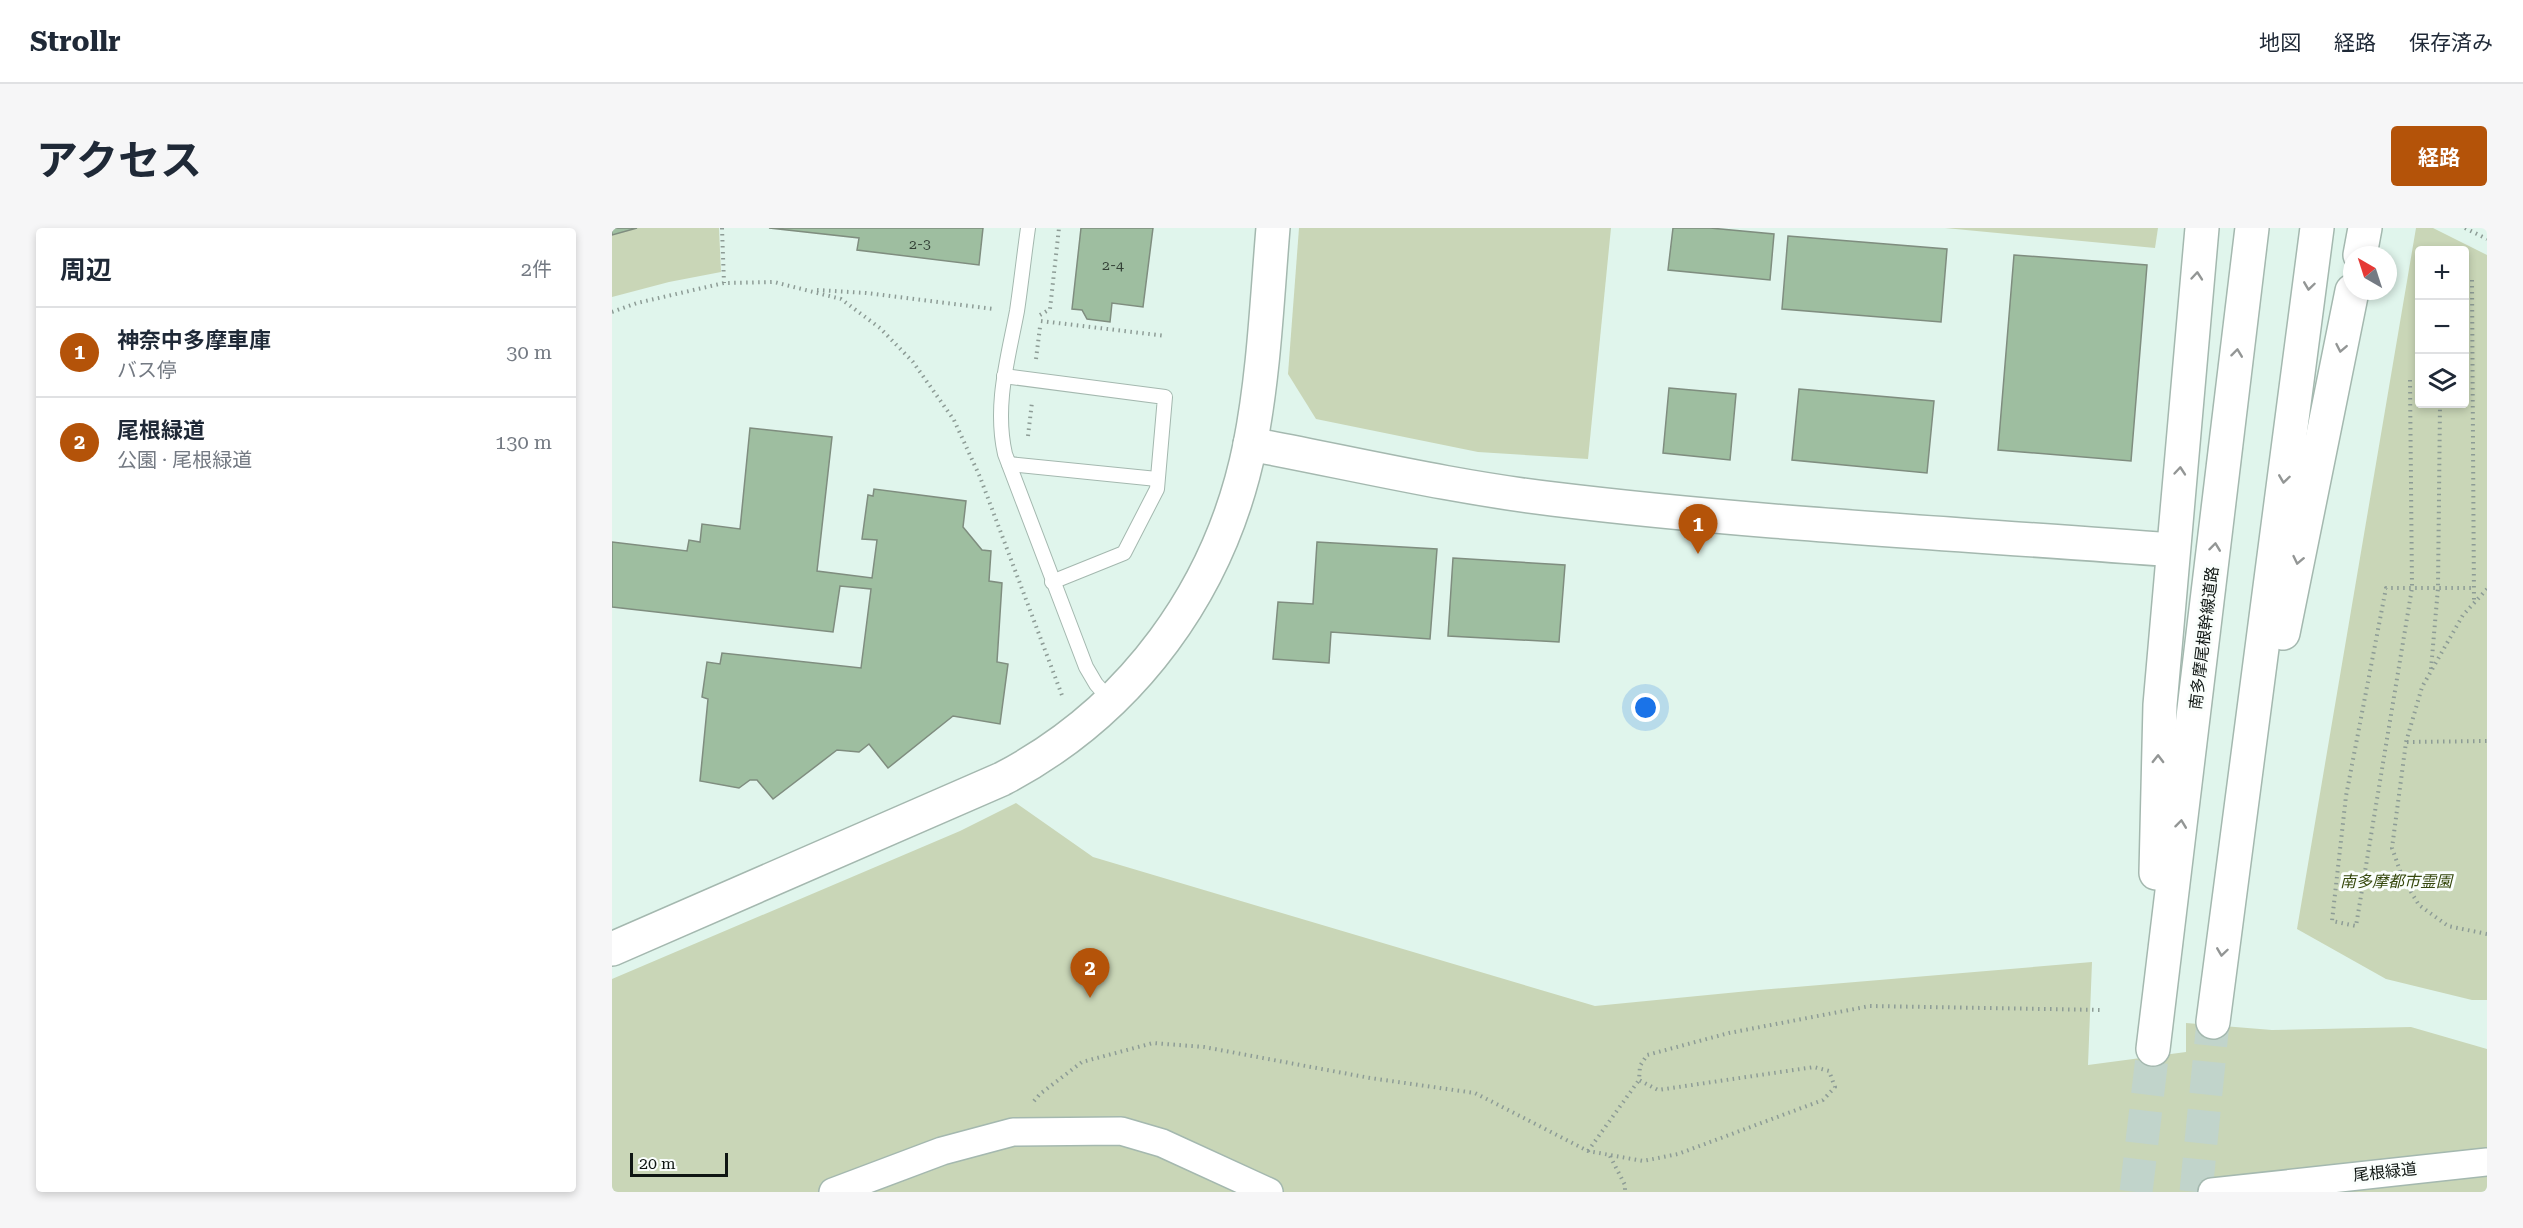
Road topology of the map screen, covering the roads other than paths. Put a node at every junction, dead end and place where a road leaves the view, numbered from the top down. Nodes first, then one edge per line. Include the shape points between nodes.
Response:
1 (1028, 228) edge
2 (1273, 228) edge
3 (2202, 228) edge
4 (2252, 228) edge
5 (2317, 228) edge
6 (2365, 228) edge
7 (2362, 246) edge
8 (2350, 300) edge
9 (1004, 376) junction
10 (1250, 444) junction
11 (1009, 464) junction
12 (1157, 479) junction
13 (2172, 550) junction
14 (1052, 582) junction
15 (1111, 702) junction
16 (2230, 894) junction
17 (612, 949) edge
18 (2213, 1022) tunnel mouth
19 (2487, 1162) edge
20 (833, 1192) edge
21 (1269, 1192) edge
22 (2212, 1192) edge

1 - 9 lane
2 - 10 main road
13 -> 3 main road
4 - 13 main road, 南多摩尾根幹線道路 via 2153,1048 2160,705
5 -> 16 main road
6 - 7 main road
8 -> 16 main road
9 - 11 lane via 1000,431
9 - 12 lane via 1165,398
10 - 13 main road via 1483,490 1554,499
10 - 15 main road via 1229,522 1198,590 1150,660
11 - 12 lane
11 - 14 lane
12 - 14 lane via 1156,489 1124,553
14 - 15 lane via 1086,667
15 - 17 main road via 1051,751 1002,779
16 -> 18 main road
19 - 22 street, 尾根緑道
20 - 21 street via 942,1151 1013,1132 1121,1131 1162,1143

